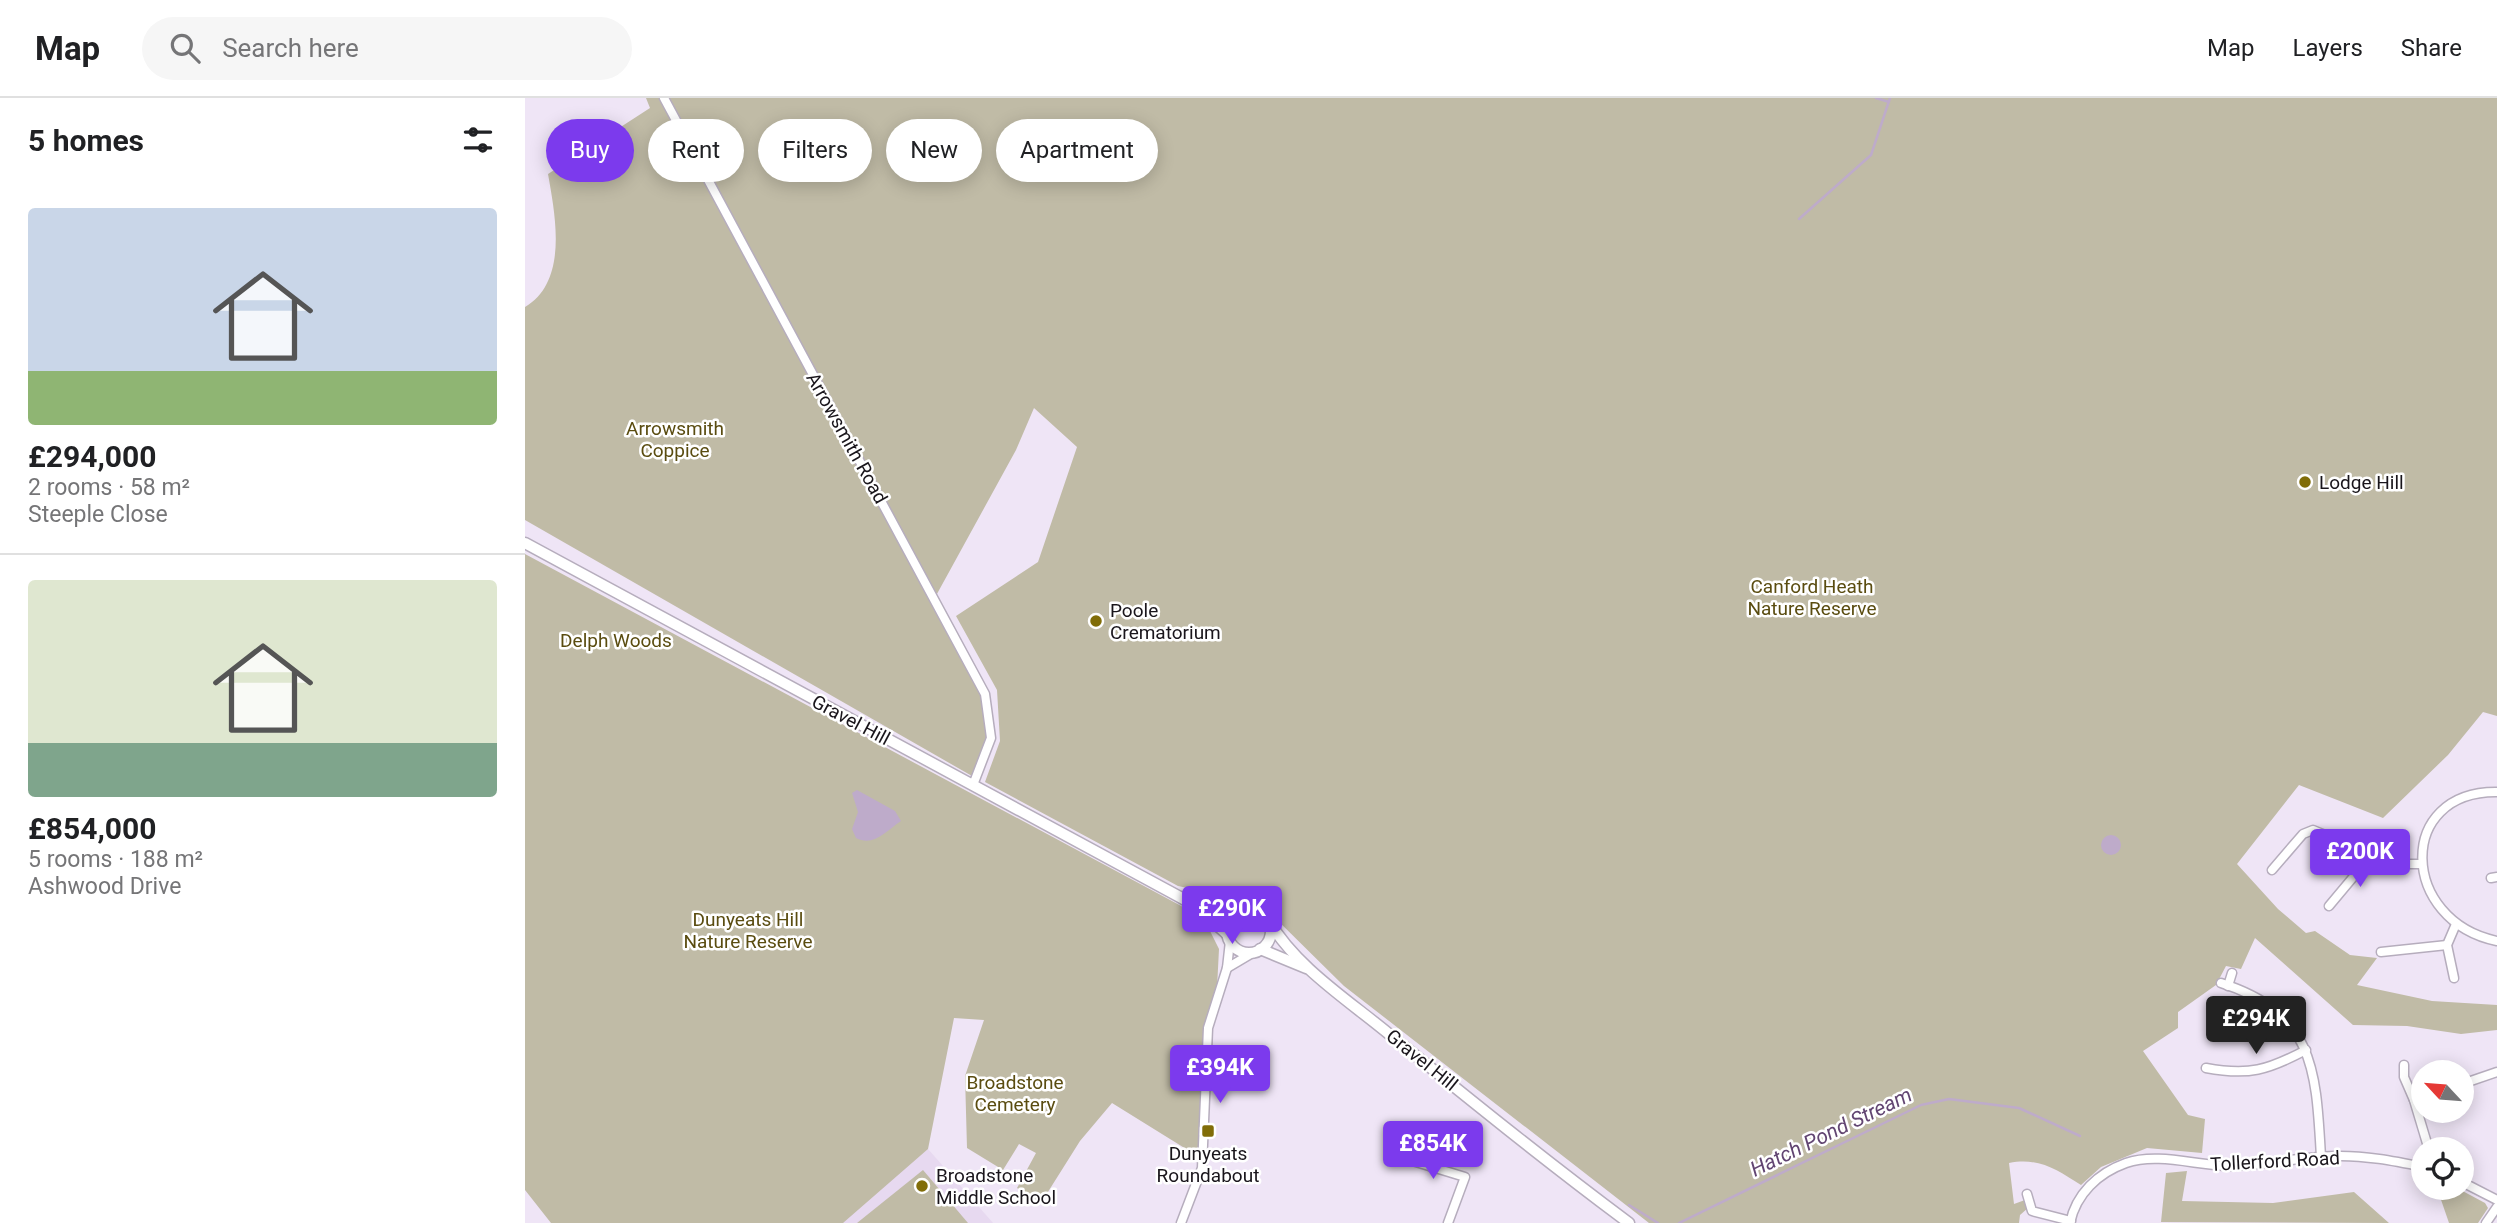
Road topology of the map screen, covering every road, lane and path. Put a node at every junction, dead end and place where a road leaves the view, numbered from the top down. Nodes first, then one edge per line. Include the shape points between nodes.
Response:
1 (664, 98) edge
2 (525, 543) edge
3 (973, 785) junction
4 (2497, 791) edge
5 (2370, 857) junction
6 (2280, 859) junction
7 (2421, 864) junction
8 (2288, 867) dead end
9 (2272, 870) dead end
10 (1178, 895) junction
11 (2335, 897) junction
12 (2345, 904) dead end
13 (2329, 906) dead end
14 (1244, 909) junction
15 (1269, 921) junction
16 (2456, 924) junction
17 (1228, 938) junction
18 (2392, 938) dead end
19 (2497, 941) edge
20 (2447, 945) junction
21 (1257, 950) junction
22 (2392, 951) junction
23 (2381, 952) dead end
24 (1227, 968) junction
25 (1315, 973) junction
26 (2232, 973) dead end
27 (2454, 978) dead end
28 (2306, 1050) junction
29 (2404, 1065) dead end
30 (2206, 1068) dead end
31 (2497, 1072) edge
32 (2475, 1080) edge
33 (2411, 1095) edge
34 (1394, 1152) dead end
35 (2321, 1157) junction
36 (2411, 1165) edge
37 (2474, 1188) edge
38 (2027, 1194) dead end
39 (2497, 1200) edge
40 (2497, 1208) edge
41 (2071, 1222) edge
42 (1181, 1223) edge
43 (1448, 1223) edge
44 (1629, 1223) edge
45 (2486, 1223) edge

1 - 3 street, Arrowsmith Road via 985,694 991,738
2 - 3 main road, Gravel Hill
3 - 10 main road, Gravel Hill
4 - 7 street via 2462,797 2441,813 2425,837
5 - 6 street via 2313,830 2303,834
5 - 7 street via 2387,866
5 - 11 street
6 - 8 street
6 - 9 street
7 - 16 street via 2429,891
10 - 14 main road, Gravel Hill
10 - 17 main road, Gravel Hill
11 - 12 street
11 - 13 street
14 - 15 main road via 1258,911
14 - 17 main road via 1229,921
15 - 21 main road via 1269,940
15 - 25 main road, Gravel Hill via 1280,939
16 - 19 street
16 - 20 street
17 - 21 main road via 1240,951
17 - 24 street
18 - 22 street
20 - 22 street
20 - 27 street
21 - 24 street
21 - 25 main road, Gravel Hill
22 - 23 street
24 - 42 street via 1208,1028 1202,1168
25 - 44 main road, Gravel Hill
26 - 28 street via 2225,985 2274,1009
28 - 30 street via 2275,1066 2247,1073
28 - 35 street via 2317,1088
29 - 33 street
31 - 32 street
34 - 43 street via 1465,1177
35 - 36 street, Tollerford Road
35 - 41 street, Tollerford Road via 2231,1166 2138,1160 2113,1168 2093,1182
37 - 39 street
38 - 41 street, Tollerford Road via 2032,1211
40 - 45 street

